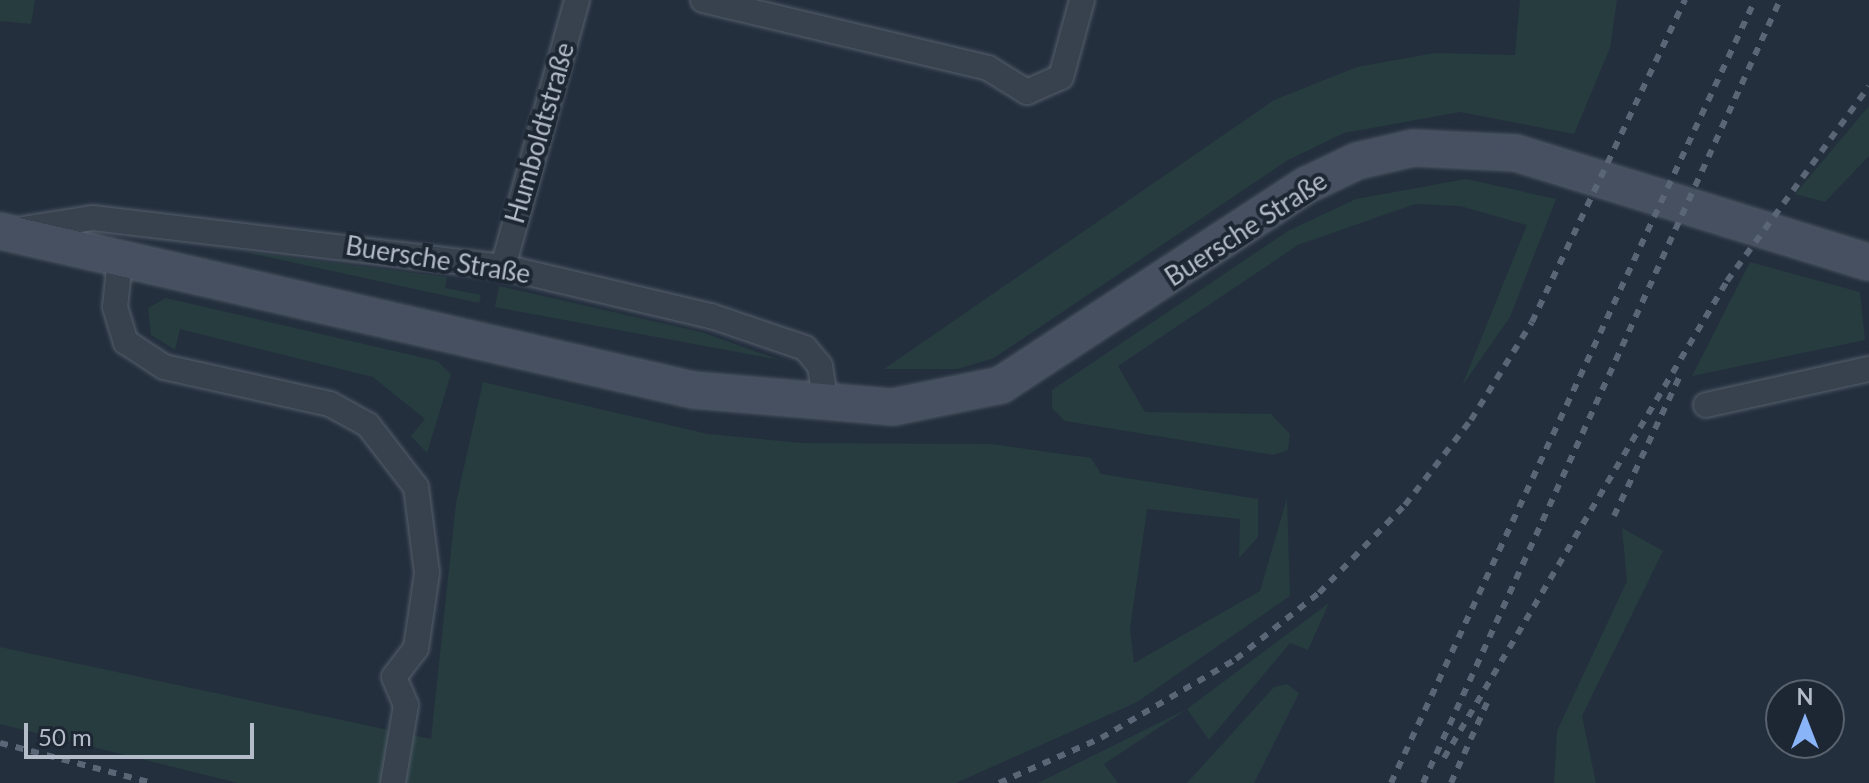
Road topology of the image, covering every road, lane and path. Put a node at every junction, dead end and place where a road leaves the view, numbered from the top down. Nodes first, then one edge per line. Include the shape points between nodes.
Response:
1 (577, 0) edge
2 (703, 0) edge
3 (1082, 0) edge
4 (1, 232) edge
5 (120, 259) junction
6 (1869, 262) edge
7 (503, 267) junction
8 (1869, 369) edge
9 (826, 405) junction
10 (1706, 405) dead end
11 (393, 783) edge

1 - 7 street, Humboldtstraße
2 - 3 street via 988,68 1027,92 1061,77
4 - 5 main road, Buersche Straße
4 - 7 street, Buersche Straße via 93,218
5 - 9 main road, Buersche Straße via 693,390
5 - 11 street via 115,307 126,342 164,367 330,404 368,425 399,458 422,511 427,573 416,648 394,677 406,705
6 - 9 main road, Buersche Straße via 1516,153 1413,148 1357,161 1307,185 1001,385 893,407
7 - 9 street, Buersche Straße via 711,316 805,348 820,366
8 - 10 street

